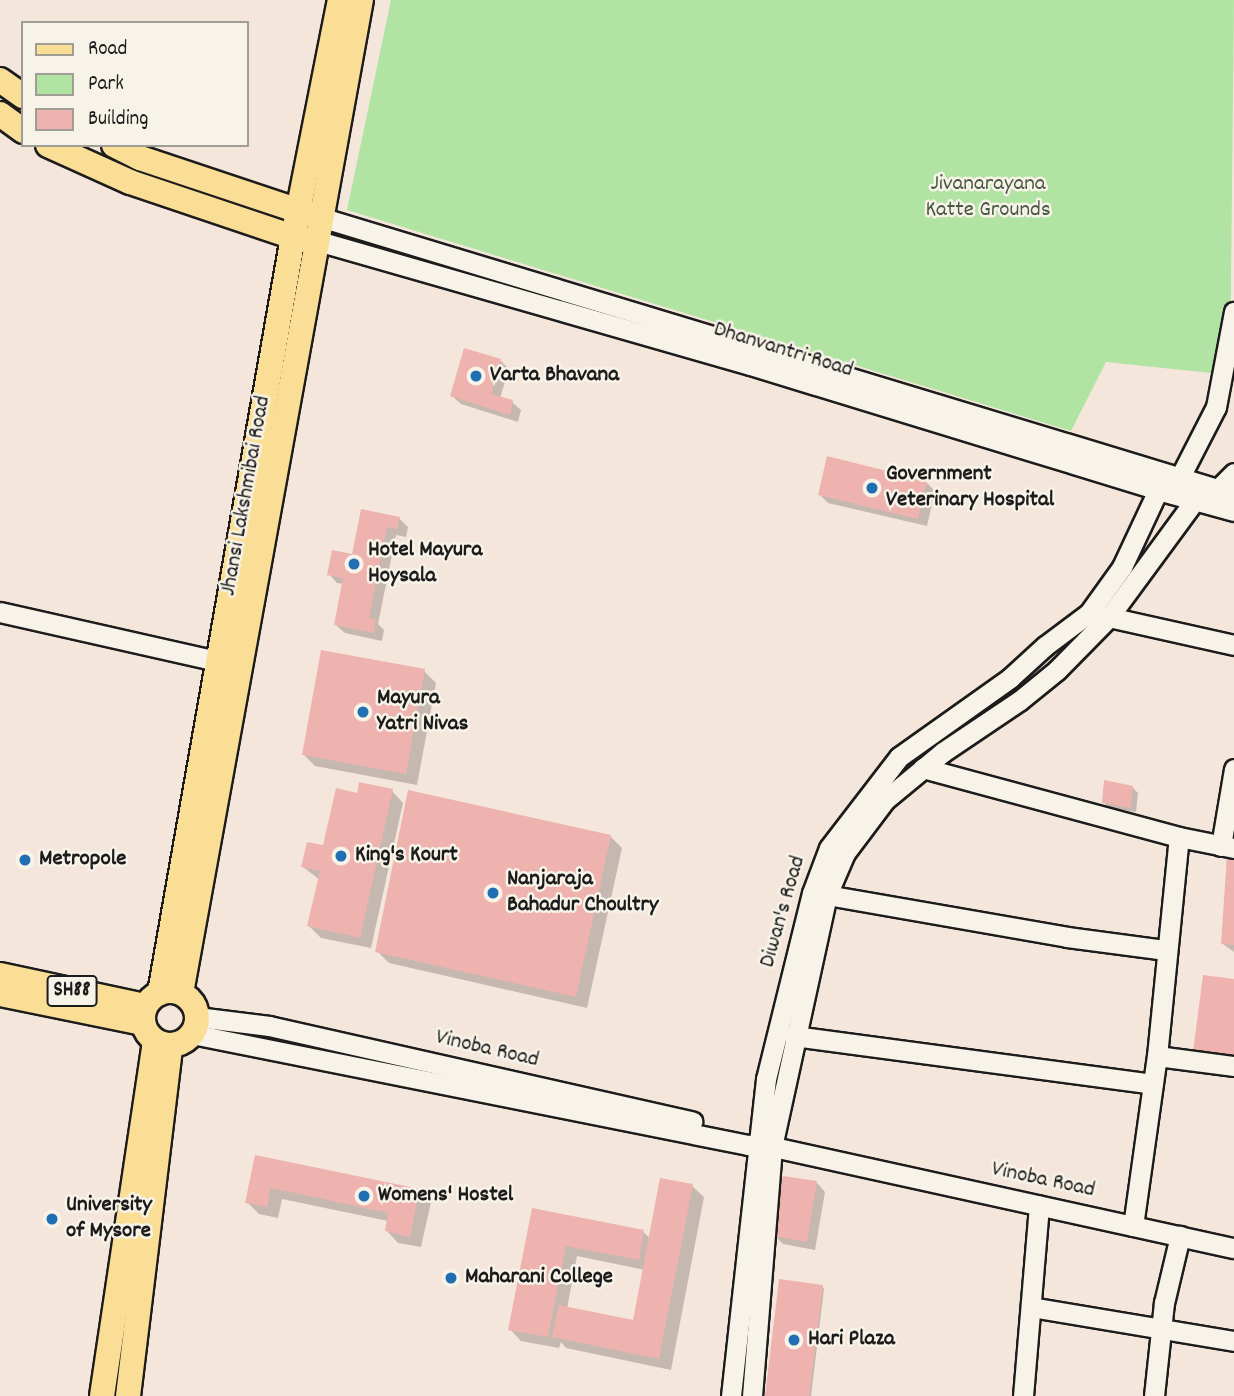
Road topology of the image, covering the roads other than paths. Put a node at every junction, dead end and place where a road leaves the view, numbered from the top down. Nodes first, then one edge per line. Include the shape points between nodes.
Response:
1 (340, 0) edge
2 (361, 0) edge
3 (0, 80) edge
4 (21, 95) edge
5 (0, 114) edge
6 (21, 130) edge
7 (52, 147) edge
8 (118, 147) edge
9 (307, 227) junction
10 (1234, 312) edge
11 (752, 358) junction
12 (1234, 473) edge
13 (1179, 479) junction
14 (1158, 491) junction
15 (1226, 492) edge
16 (1195, 500) junction
17 (1234, 510) edge
18 (0, 612) edge
19 (1110, 617) junction
20 (1234, 645) edge
21 (217, 661) junction
22 (923, 768) junction
23 (1234, 769) edge
24 (1179, 837) junction
25 (1227, 847) edge
26 (827, 895) junction
27 (1166, 950) junction
28 (0, 975) edge
29 (0, 994) edge
30 (168, 1019) junction
31 (794, 1036) junction
32 (1157, 1056) junction
33 (1234, 1066) edge
34 (1153, 1084) junction
35 (766, 1145) junction
36 (1040, 1206) junction
37 (1133, 1226) junction
38 (1180, 1236) junction
39 (1234, 1248) edge
40 (1031, 1307) junction
41 (1161, 1330) junction
42 (1234, 1341) edge
43 (102, 1396) edge
44 (128, 1396) edge
45 (731, 1396) edge
46 (752, 1396) edge
47 (1027, 1396) edge
48 (1154, 1396) edge

1 - 9 main road, Jhansi Lakshmibai Road
2 - 9 main road, Jhansi Lakshmibai Road
3 - 4 main road
5 - 6 main road
7 - 9 main road via 130,183
8 - 9 main road
9 - 11 street, Dhanvantri Road
9 - 21 main road, Jhansi Lakshmibai Road
9 - 30 main road, Jhansi Lakshmibai Road
10 - 13 street via 1216,407
11 - 13 street, Dhanvantri Road
11 - 14 street, Dhanvantri Road
12 - 15 street
13 - 14 street
13 - 15 street, Dhanvantri Road
14 - 16 street, Dhanvantri Road
14 - 35 street, Diwan's Road via 1122,567 1089,613 1010,678 900,757 829,848 775,1033 766,1079
15 - 16 street
16 - 17 street, Dhanvantri Road
16 - 19 street
18 - 21 street
19 - 20 street
19 - 22 street via 1020,701
21 - 30 main road, Jhansi Lakshmibai Road
22 - 24 street
22 - 26 street via 885,800 845,853
23 - 25 street
24 - 25 street
24 - 27 street
26 - 27 street
26 - 31 street
27 - 32 street
28 - 30 main road, SH88
29 - 30 main road
30 - 35 street, Vinoba Road via 269,1026 751,1134
30 - 43 main road, Jhansi Lakshmibai Road
30 - 44 main road, Jhansi Lakshmibai Road
31 - 34 street
31 - 35 street
32 - 33 street
32 - 34 street
34 - 37 street
35 - 36 street, Vinoba Road
35 - 45 street, Diwan's Road
35 - 46 street
36 - 37 street, Vinoba Road
36 - 40 street
37 - 38 street, Vinoba Road
38 - 39 street, Vinoba Road
38 - 41 street
40 - 41 street
40 - 47 street
41 - 42 street
41 - 48 street

